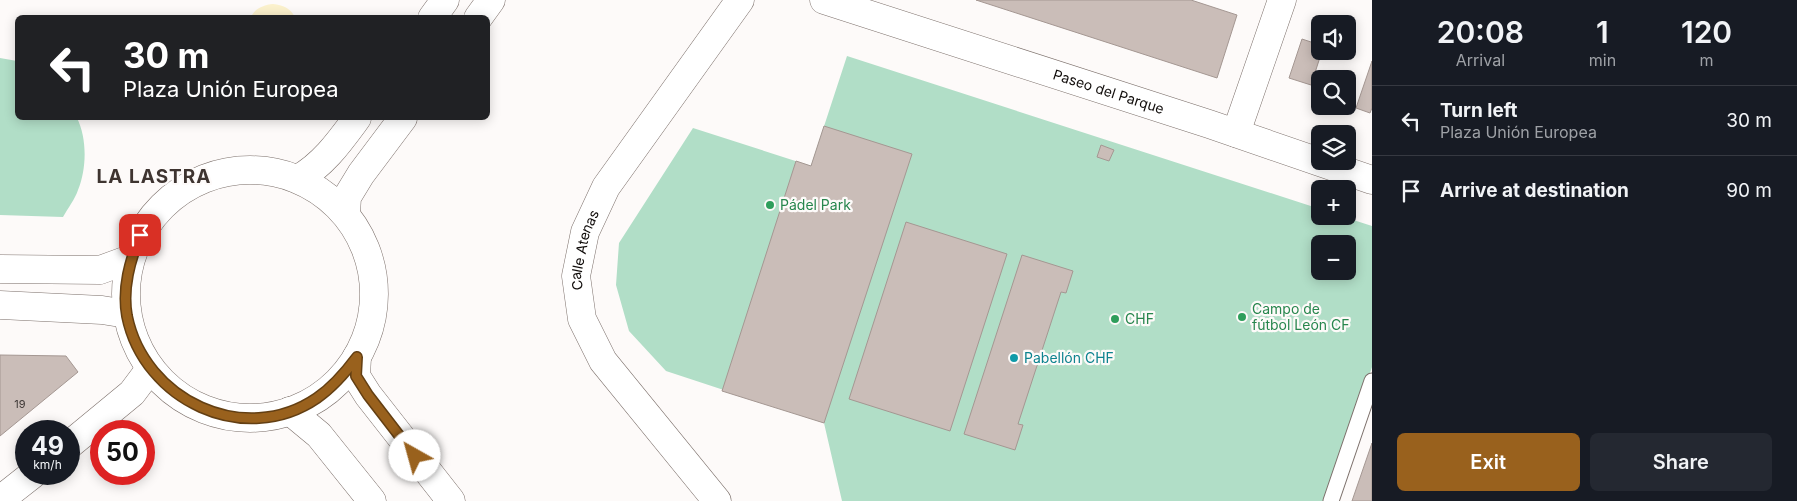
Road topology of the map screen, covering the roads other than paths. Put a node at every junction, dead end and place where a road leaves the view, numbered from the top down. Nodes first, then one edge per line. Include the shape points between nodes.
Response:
1 (445, 0) edge
2 (491, 0) edge
3 (740, 0) edge
4 (1282, 0) edge
5 (835, 2) edge
6 (434, 15) edge
7 (480, 15) edge
8 (356, 120) edge
9 (402, 120) edge
10 (1236, 133) junction
11 (298, 179) junction
12 (1372, 180) edge
13 (346, 214) junction
14 (130, 259) junction
15 (0, 269) edge
16 (0, 305) edge
17 (127, 314) junction
18 (357, 357) junction
19 (150, 369) junction
20 (1372, 381) edge
21 (290, 411) junction
22 (80, 436) edge
23 (19, 485) edge
24 (0, 500) edge
25 (372, 501) edge
26 (451, 501) edge
27 (717, 501) edge
28 (1331, 501) edge

1 - 6 main road
2 - 7 main road
3 - 27 main road, Calle Atenas via 606,187 585,232 576,276 582,318 603,360
4 - 10 main road
5 - 10 main road, Paseo del Parque
8 - 11 main road via 332,152
9 - 13 main road via 347,196
10 - 12 main road, Paseo del Parque
11 - 13 main road via 316,188
11 - 14 main road via 273,171 247,169 196,181 174,195 155,214 140,235
13 - 18 main road via 362,240 372,269 374,299 369,329
14 - 15 main road via 100,270
14 - 17 main road
16 - 17 main road
17 - 19 main road via 132,334
18 - 21 main road via 339,380 316,398
18 - 26 main road via 356,376 368,395
19 - 21 main road via 168,388 213,413 238,418
19 - 22 main road via 132,393
20 - 28 lane
21 - 25 main road via 319,435
23 - 24 main road

